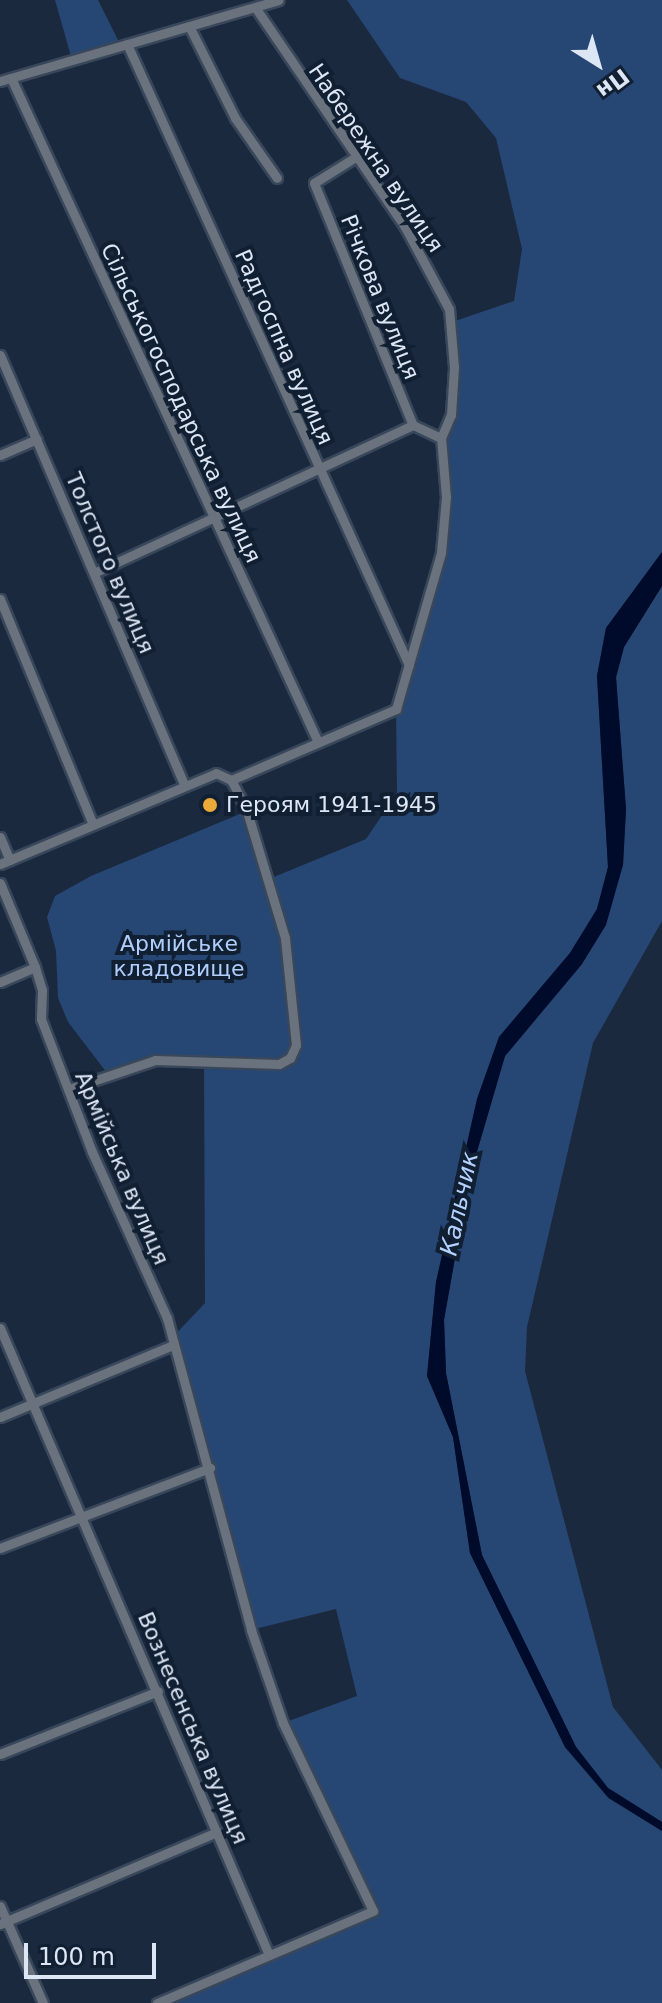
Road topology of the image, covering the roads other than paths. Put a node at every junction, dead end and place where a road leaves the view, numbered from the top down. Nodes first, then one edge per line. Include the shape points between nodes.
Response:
1 (278, 0) edge
2 (255, 7) junction
3 (189, 26) junction
4 (127, 44) junction
5 (5, 79) edge
6 (354, 158) junction
7 (277, 178) dead end
8 (0, 355) edge
9 (413, 425) junction
10 (441, 438) junction
11 (37, 439) junction
12 (0, 455) edge
13 (320, 468) junction
14 (214, 517) junction
15 (96, 572) junction
16 (0, 599) edge
17 (409, 665) junction
18 (318, 742) junction
19 (231, 780) junction
20 (185, 786) junction
21 (93, 825) junction
22 (0, 837) edge
23 (5, 862) edge
24 (0, 883) edge
25 (35, 967) junction
26 (0, 982) edge
27 (69, 1089) junction
28 (0, 1328) edge
29 (173, 1345) junction
30 (31, 1404) junction
31 (0, 1417) edge
32 (210, 1468) junction
33 (84, 1516) junction
34 (0, 1548) edge
35 (158, 1691) junction
36 (0, 1754) edge
37 (217, 1832) junction
38 (0, 1906) edge
39 (3, 1922) edge
40 (269, 1955) junction
41 (43, 2003) edge
42 (157, 2003) edge

1 - 2 street
2 - 3 street
2 - 6 street, Набережна вулиця
3 - 4 street
3 - 7 street via 235,118
4 - 5 street
4 - 13 street, Радгоспна вулиця
5 - 14 street, Сільськогосподарська вулиця
6 - 9 street, Річкова вулиця via 314,183
6 - 10 street, Набережна вулиця via 405,227 449,309 454,367 451,415
8 - 11 street, Толстого вулиця
9 - 10 street
9 - 13 street
10 - 17 street, Набережна вулиця via 446,497 441,553
11 - 12 street
11 - 15 street, Толстого вулиця
13 - 14 street
13 - 17 street, Радгоспна вулиця
14 - 15 street
14 - 18 street, Сільськогосподарська вулиця
15 - 20 street, Толстого вулиця
16 - 21 street
17 - 18 street via 396,709
18 - 19 street
19 - 20 street via 216,773
19 - 27 street via 247,811 285,938 296,1045 290,1058 279,1064 155,1060
20 - 21 street
21 - 23 street
22 - 23 street
24 - 25 street, Армійська вулиця
25 - 26 street
25 - 27 street, Армійська вулиця via 42,990 41,1019
27 - 29 street, Армійська вулиця via 113,1203 167,1318
28 - 30 street, Вознесенська вулиця
29 - 30 street
29 - 32 street, Армійська вулиця
30 - 31 street
30 - 33 street, Вознесенська вулиця
32 - 33 street
32 - 40 street via 251,1630 283,1723 373,1911
33 - 34 street
33 - 35 street, Вознесенська вулиця
35 - 36 street
35 - 37 street, Вознесенська вулиця
37 - 39 street
37 - 40 street, Вознесенська вулиця
38 - 39 street
39 - 41 street
40 - 42 street

